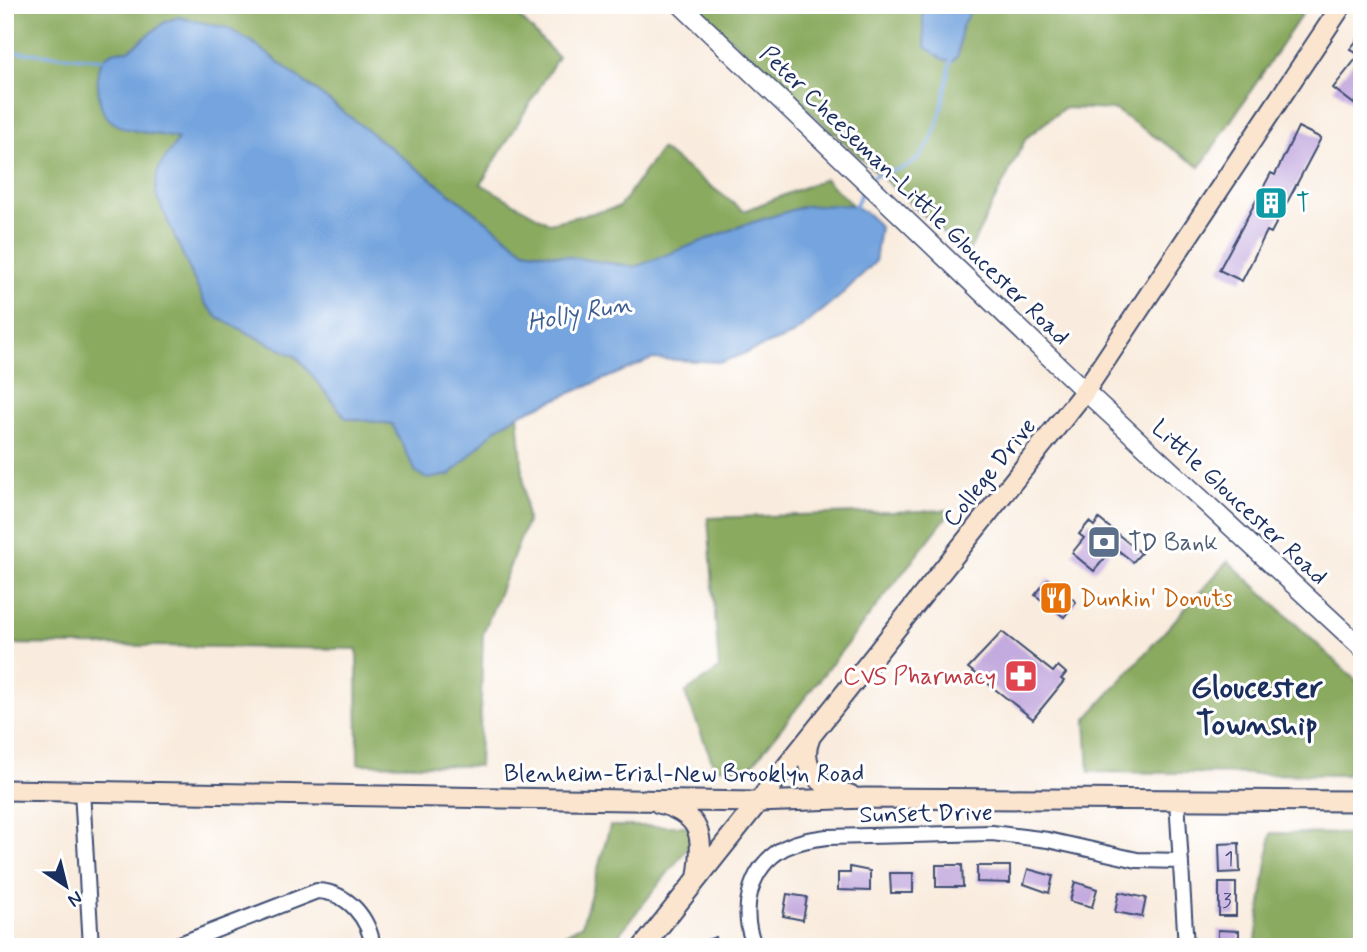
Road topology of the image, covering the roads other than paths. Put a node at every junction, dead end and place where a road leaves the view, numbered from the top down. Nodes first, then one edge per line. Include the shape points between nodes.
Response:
1 (681, 5) edge
2 (1342, 5) edge
3 (1085, 391) junction
4 (1362, 648) edge
5 (813, 732) junction
6 (5, 790) edge
7 (82, 790) junction
8 (865, 798) junction
9 (634, 799) junction
10 (1177, 800) junction
11 (1362, 801) edge
12 (757, 802) junction
13 (1181, 861) junction
14 (698, 876) junction
15 (91, 947) edge
16 (172, 947) edge
17 (373, 947) edge
18 (642, 947) edge
19 (755, 947) edge
20 (1186, 947) edge

1 - 3 street, Peter Cheeseman-Little Gloucester Road
2 - 3 main road, College Drive
3 - 4 street, Little Gloucester Road
3 - 5 main road, College Drive
5 - 8 main road via 806,753 814,775 838,791
5 - 12 main road, College Drive
6 - 7 main road, Blenheim-Erial-New Brooklyn Road
7 - 9 main road, Blenheim-Erial-New Brooklyn Road
7 - 15 street
8 - 10 main road, Blenheim-Erial-New Brooklyn Road
8 - 12 main road, Blenheim-Erial-New Brooklyn Road
9 - 12 main road, Blenheim-Erial-New Brooklyn Road
9 - 14 main road via 670,807 698,828 702,840
10 - 11 main road, Blenheim-Erial-New Brooklyn Road
10 - 13 street
12 - 14 main road, College Drive
13 - 19 street, Sunset Drive via 1137,860 1048,840 992,834 827,837 799,842 771,857 756,874 747,921
13 - 20 street
14 - 18 main road, College Drive
16 - 17 street via 317,891 331,891 354,906 371,934

